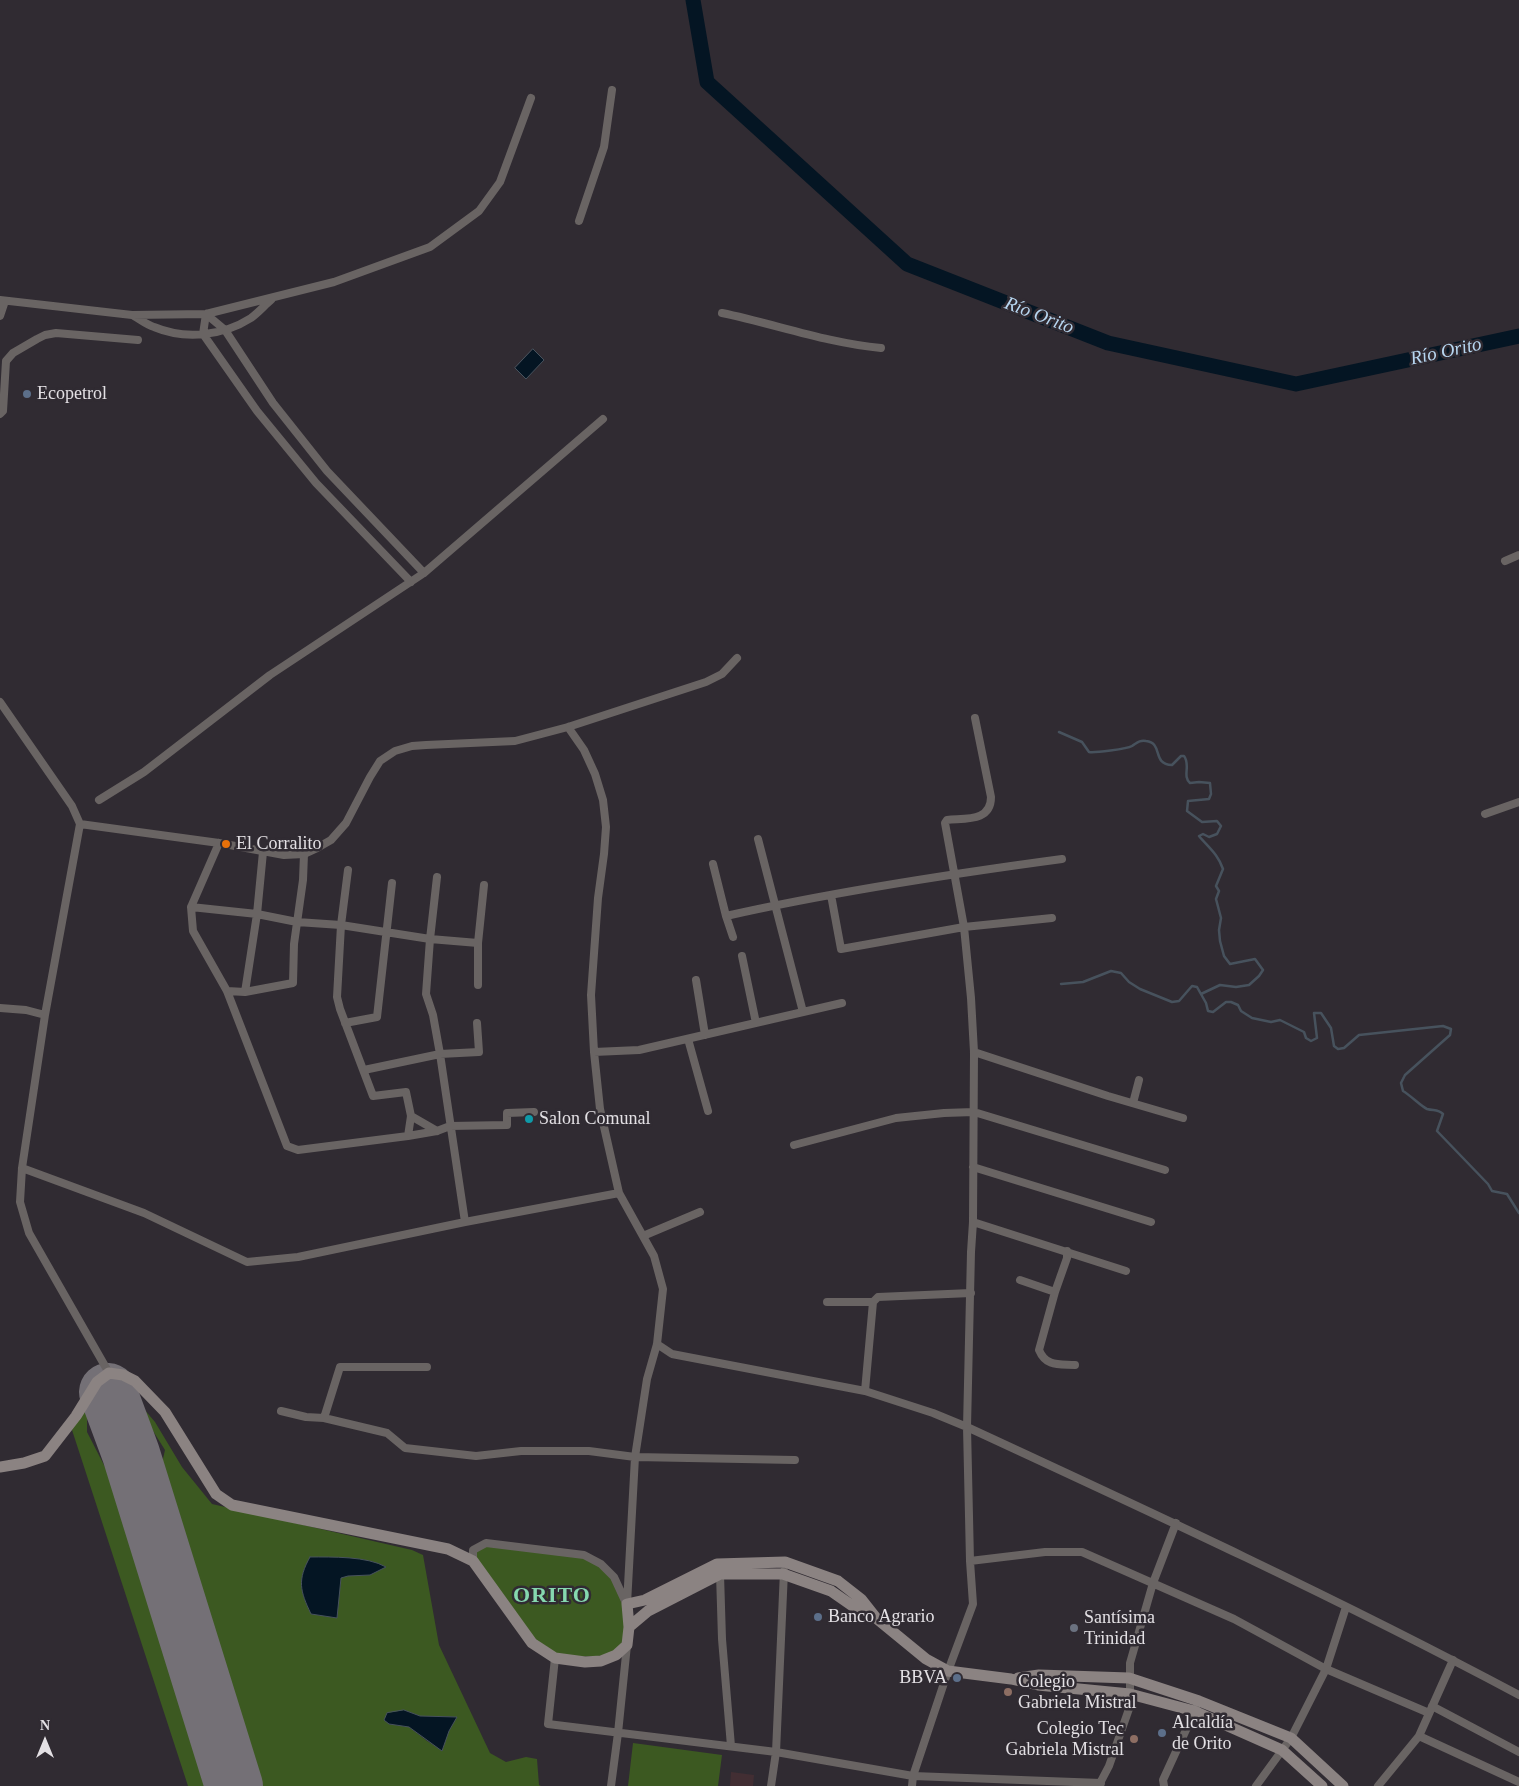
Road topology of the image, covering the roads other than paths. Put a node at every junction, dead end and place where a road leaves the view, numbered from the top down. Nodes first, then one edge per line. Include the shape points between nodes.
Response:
1 (612, 90) dead end
2 (531, 98) dead end
3 (579, 221) dead end
4 (273, 298) junction
5 (3, 300) edge
6 (722, 313) dead end
7 (206, 314) junction
8 (132, 315) junction
9 (0, 316) edge
10 (225, 330) junction
11 (203, 334) junction
12 (138, 340) dead end
13 (881, 348) dead end
14 (0, 414) edge
15 (603, 419) dead end
16 (327, 471) junction
17 (316, 483) junction
18 (1519, 555) edge
19 (1505, 561) dead end
20 (424, 573) junction
21 (411, 582) junction
22 (737, 658) dead end
23 (0, 702) edge
24 (975, 718) dead end
25 (568, 727) junction
26 (99, 800) dead end
27 (1519, 802) edge
28 (1485, 814) dead end
29 (80, 824) junction
30 (758, 839) dead end
31 (219, 844) junction
32 (263, 852) junction
33 (304, 854) junction
34 (1062, 859) dead end
35 (713, 864) dead end
36 (348, 870) dead end
37 (954, 874) junction
38 (437, 877) dead end
39 (392, 883) dead end
40 (484, 885) dead end
41 (831, 895) junction
42 (774, 905) junction
43 (191, 907) junction
44 (257, 914) junction
45 (726, 916) junction
46 (1052, 918) dead end
47 (297, 922) junction
48 (341, 925) junction
49 (964, 927) junction
50 (386, 932) junction
51 (733, 937) dead end
52 (430, 939) junction
53 (478, 943) junction
54 (742, 956) dead end
55 (696, 980) dead end
56 (478, 986) dead end
57 (227, 991) junction
58 (245, 992) junction
59 (842, 1003) dead end
60 (0, 1008) edge
61 (803, 1012) junction
62 (45, 1015) junction
63 (345, 1023) junction
64 (476, 1023) dead end
65 (756, 1023) junction
66 (705, 1035) junction
67 (688, 1039) junction
68 (594, 1052) junction
69 (974, 1052) junction
70 (440, 1054) junction
71 (364, 1070) junction
72 (1139, 1080) dead end
73 (1133, 1103) junction
74 (708, 1111) dead end
75 (534, 1112) dead end
76 (974, 1112) junction
77 (411, 1116) junction
78 (1183, 1118) dead end
79 (450, 1126) junction
80 (437, 1131) junction
81 (408, 1136) junction
82 (794, 1145) dead end
83 (973, 1167) junction
84 (22, 1168) junction
85 (1165, 1170) dead end
86 (619, 1192) junction
87 (700, 1212) dead end
88 (465, 1222) junction
89 (973, 1222) junction
90 (1151, 1222) dead end
91 (643, 1236) junction
92 (1067, 1251) junction
93 (1126, 1271) dead end
94 (1020, 1280) dead end
95 (1055, 1292) junction
96 (971, 1293) junction
97 (827, 1302) dead end
98 (873, 1302) junction
99 (657, 1344) junction
100 (1075, 1365) dead end
101 (427, 1367) dead end
102 (109, 1373) junction
103 (865, 1391) junction
104 (281, 1411) dead end
105 (324, 1418) junction
106 (968, 1427) junction
107 (635, 1457) junction
108 (794, 1460) dead end
109 (0, 1467) edge
110 (1176, 1523) junction
111 (473, 1561) junction
112 (970, 1561) junction
113 (784, 1568) junction
114 (720, 1574) junction
115 (1153, 1582) junction
116 (627, 1604) junction
117 (1346, 1606) junction
118 (629, 1626) junction
119 (627, 1645) junction
120 (555, 1658) junction
121 (1454, 1660) junction
122 (1326, 1669) junction
123 (948, 1670) junction
124 (1129, 1678) junction
125 (1011, 1679) junction
126 (1130, 1694) junction
127 (1519, 1695) edge
128 (1197, 1706) junction
129 (1430, 1709) junction
130 (618, 1733) junction
131 (1419, 1736) junction
132 (1291, 1738) junction
133 (730, 1746) junction
134 (1282, 1750) junction
135 (776, 1752) junction
136 (1519, 1752) edge
137 (913, 1776) junction
138 (1519, 1782) edge
139 (1100, 1784) edge
140 (610, 1786) edge
141 (771, 1786) edge
142 (912, 1786) edge
143 (1164, 1786) edge
144 (1256, 1786) edge
145 (1322, 1786) edge
146 (1343, 1786) edge
147 (1378, 1786) edge

1 - 3 street via 604,147
2 - 4 street via 500,182 479,211 430,247 334,282
4 - 7 street
4 - 10 street via 251,317
5 - 8 street
5 - 9 street
6 - 13 street via 820,338
7 - 8 street
7 - 10 street
7 - 11 street
8 - 11 street via 154,327 178,334
10 - 11 street
10 - 16 street via 273,403
11 - 17 street via 257,411
12 - 14 street via 45,334 13,353 6,361 3,411
15 - 20 street
16 - 17 street
16 - 20 street
17 - 21 street
18 - 19 street
20 - 21 street
21 - 26 street via 270,675 144,772
22 - 25 street via 722,674 706,682
23 - 29 street via 72,806
24 - 37 street via 991,805 988,811 978,816 947,820 945,823
25 - 33 street via 515,740 412,746 395,751 380,762 346,824 331,840
25 - 68 street via 595,774 603,800 606,827 591,995
27 - 28 street
29 - 31 street
29 - 62 street
30 - 42 street
31 - 32 street
31 - 43 street
32 - 33 street
32 - 44 street
33 - 47 street
34 - 37 street
35 - 45 street
36 - 48 street
37 - 41 street
37 - 49 street
38 - 52 street
39 - 50 street
40 - 53 street
41 - 42 street
41 - 49 street via 841,949
42 - 45 street
42 - 61 street
43 - 44 street
43 - 57 street via 193,931
44 - 47 street
44 - 58 street
45 - 51 street
46 - 49 street
47 - 48 street
47 - 58 street via 293,983
48 - 50 street
48 - 63 street via 337,997
49 - 69 street
50 - 52 street
50 - 63 street via 377,1017
52 - 53 street
52 - 70 street via 426,994
53 - 56 street
54 - 65 street
55 - 66 street
57 - 58 street
57 - 81 street via 287,1146 298,1150
59 - 61 street
60 - 62 street
61 - 65 street
62 - 84 street
63 - 71 street
64 - 70 street via 479,1052
65 - 66 street
66 - 67 street
67 - 68 street via 639,1050
67 - 74 street
68 - 86 street via 600,1109
69 - 73 street
69 - 76 street
70 - 71 street
70 - 79 street
71 - 77 street via 373,1096 406,1092
72 - 73 street
73 - 78 street
75 - 79 street via 507,1113 507,1126
76 - 82 street via 896,1118
76 - 83 street
76 - 85 street
77 - 80 street
77 - 81 street
79 - 80 street
79 - 88 street
80 - 81 street
83 - 89 street
83 - 90 street
84 - 88 street via 144,1213 246,1262 298,1257
84 - 102 street via 20,1202 29,1233
86 - 88 street
86 - 91 street
87 - 91 street
89 - 92 street
89 - 96 street
91 - 99 street via 654,1256 663,1289
92 - 93 street
92 - 95 street
94 - 95 street
95 - 100 street via 1039,1350 1042,1358 1052,1363
96 - 98 street via 878,1297
96 - 106 street
97 - 98 street
98 - 103 street
99 - 103 street via 672,1354
99 - 107 street via 647,1378
101 - 105 street via 340,1367
102 - 109 main road via 96,1382 76,1416 45,1456
102 - 111 main road via 135,1381 165,1412 216,1494 232,1505 448,1549
103 - 106 street
104 - 105 street
105 - 107 street via 387,1433 406,1448 476,1456 530,1451
106 - 110 street
106 - 112 street
107 - 108 street
107 - 116 street
110 - 115 street
110 - 117 street
111 - 116 street via 473,1550 486,1543 584,1555 601,1564 614,1577
111 - 120 main road via 532,1642
112 - 115 street via 1045,1552 1082,1552
112 - 123 street via 973,1604
113 - 114 main road
113 - 116 main road via 717,1564 644,1600
113 - 123 main road via 838,1581 926,1659
113 - 135 street
114 - 118 main road via 648,1611
114 - 133 street
115 - 122 street via 1234,1619
115 - 124 street via 1130,1662
116 - 118 main road
117 - 121 street
117 - 122 street
118 - 119 main road
119 - 120 main road via 616,1655 601,1661
119 - 130 street
120 - 130 street via 548,1724
121 - 127 street
121 - 129 street
122 - 129 street
122 - 132 street
123 - 125 main road
123 - 137 street
124 - 125 main road via 1039,1675
124 - 126 street
124 - 128 main road
125 - 126 main road via 1038,1685
126 - 128 main road
126 - 139 street via 1130,1706
128 - 132 main road
128 - 134 main road
128 - 143 street via 1163,1780
129 - 131 street
129 - 136 street
130 - 133 street
130 - 140 street
131 - 138 street
131 - 147 street
132 - 134 street
132 - 146 main road
133 - 135 street
134 - 144 street
134 - 145 main road
135 - 137 street
135 - 141 street
137 - 139 street
137 - 142 street

